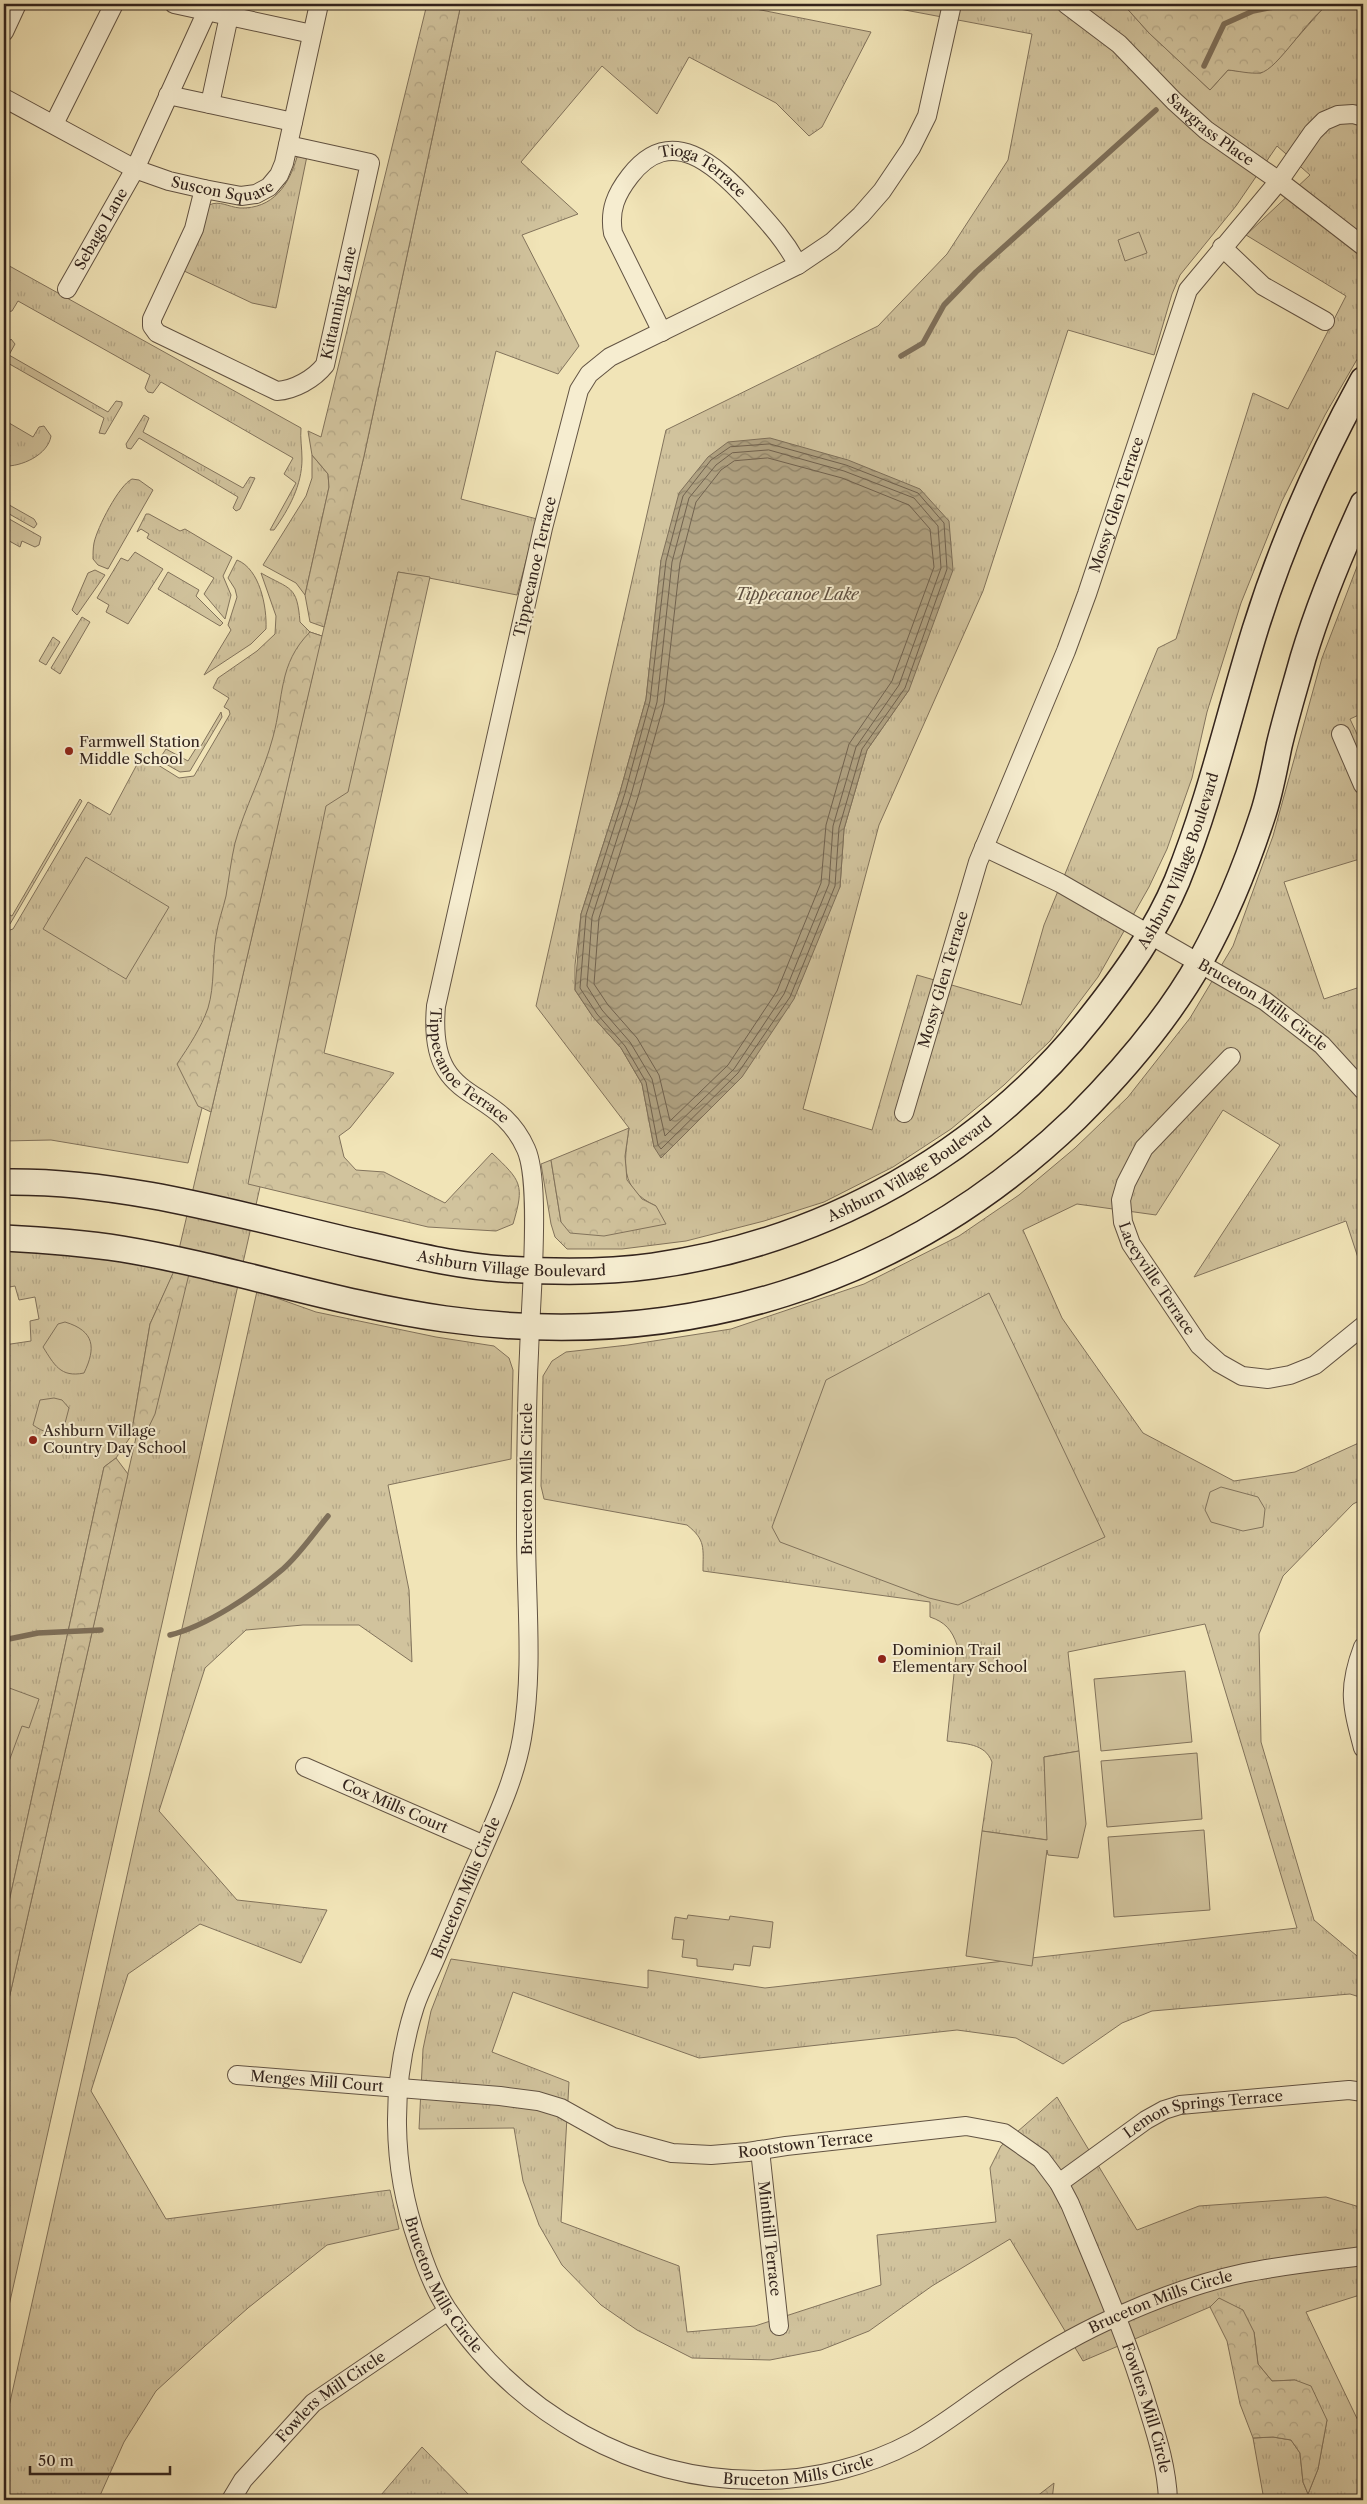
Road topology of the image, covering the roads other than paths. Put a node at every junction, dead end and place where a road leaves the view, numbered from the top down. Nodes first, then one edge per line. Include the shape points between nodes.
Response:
1 (17, 4) edge
2 (114, 4) edge
3 (174, 4) edge
4 (319, 4) edge
5 (952, 4) edge
6 (1066, 4) edge
7 (1087, 10) edge
8 (207, 11) junction
9 (229, 16) junction
10 (4, 32) edge
11 (312, 34) junction
12 (168, 95) junction
13 (4, 98) edge
14 (210, 104) junction
15 (1363, 117) edge
16 (292, 122) junction
17 (54, 124) junction
18 (288, 145) junction
19 (135, 169) junction
20 (1279, 181) junction
21 (204, 189) junction
22 (1363, 246) edge
23 (1222, 247) junction
24 (798, 265) junction
25 (67, 289) dead end
26 (1325, 321) dead end
27 (662, 332) junction
28 (1363, 380) edge
29 (1363, 504) edge
30 (1340, 734) dead end
31 (1363, 785) edge
32 (984, 847) junction
33 (1150, 935) junction
34 (1200, 963) junction
35 (1231, 1057) dead end
36 (1363, 1090) edge
37 (904, 1113) dead end
38 (4, 1182) edge
39 (4, 1238) edge
40 (533, 1271) junction
41 (1363, 1326) edge
42 (530, 1328) junction
43 (1363, 1647) edge
44 (1363, 1748) edge
45 (305, 1767) dead end
46 (484, 1845) junction
47 (237, 2075) dead end
48 (397, 2087) junction
49 (1363, 2092) edge
50 (760, 2150) junction
51 (1059, 2183) junction
52 (1363, 2256) edge
53 (448, 2311) junction
54 (1117, 2316) junction
55 (779, 2326) dead end
56 (231, 2500) edge
57 (1168, 2500) edge

1 - 10 street
2 - 17 street
3 - 8 street
4 - 11 street, Suscon Square
5 - 24 street, Tippecanoe Terrace via 933,97 918,136 862,215 832,242
6 - 7 street, Sawgrass Place
7 - 20 street, Sawgrass Place via 1206,130
8 - 9 street
8 - 12 street, Sebago Lane
9 - 11 street
9 - 14 street
11 - 16 street, Suscon Square
12 - 14 street
12 - 19 street, Sebago Lane
13 - 17 street, Suscon Square
14 - 16 street
15 - 20 street, Mossy Glen Terrace via 1338,115 1324,121
16 - 18 street, Suscon Square
17 - 19 street, Suscon Square
18 - 21 street, Suscon Square via 279,175 269,187 256,194 241,196
18 - 21 street, Kittanning Lane via 370,163 325,364 313,377 287,390 277,391 158,333 152,326 152,319 194,229
19 - 21 street, Suscon Square
19 - 25 street, Sebago Lane
20 - 22 street, Sawgrass Place
20 - 23 street, Mossy Glen Terrace
23 - 26 street via 1263,286
23 - 32 street, Mossy Glen Terrace via 1197,278 1182,304 1084,602
24 - 27 street, Tippecanoe Terrace
24 - 27 street, Tioga Terrace via 783,238 719,170 681,151 650,157 638,166 620,189 611,217 613,233
27 - 40 street, Tippecanoe Terrace via 600,363 579,390 543,528 436,1006 434,1032 443,1067 462,1088 513,1128 530,1156 534,1208
28 - 33 main road, Ashburn Village Boulevard via 1300,507 1276,568 1255,628 1209,791 1176,883
29 - 34 main road via 1324,595 1304,654 1264,813 1229,903
30 - 31 street
32 - 33 street via 1060,883
32 - 37 street, Mossy Glen Terrace
33 - 34 street, Bruceton Mills Circle
33 - 40 main road, Ashburn Village Boulevard via 1110,993 1050,1065 978,1130 900,1183 828,1218 713,1255 642,1267
34 - 36 street, Bruceton Mills Circle via 1294,1022 1322,1045
34 - 42 main road via 1126,1066 1057,1136 979,1198 892,1251 851,1271 808,1286 707,1314 623,1326
35 - 41 street, Laceyville Terrace via 1144,1148 1126,1182 1121,1200 1123,1222 1131,1244 1199,1344 1220,1363 1242,1376 1268,1379 1315,1365
38 - 40 main road, Ashburn Village Boulevard via 33,1181 103,1188 431,1260
39 - 42 main road via 71,1242 160,1257 441,1319
40 - 42 street, Bruceton Mills Circle
42 - 46 street, Bruceton Mills Circle via 526,1525 529,1684 520,1747 510,1787
43 - 44 street via 1355,1668 1351,1698
45 - 46 street, Cox Mills Court
46 - 48 street, Bruceton Mills Circle via 415,2006
47 - 48 street, Menges Mill Court
48 - 50 street, Rootstown Terrace via 538,2101 561,2108 613,2137 672,2153 711,2155
48 - 53 street, Bruceton Mills Circle via 395,2126 409,2218 425,2263
49 - 51 street, Lemon Springs Terrace via 1349,2090 1180,2105 1146,2120
50 - 51 street, Rootstown Terrace via 966,2126 1004,2133 1042,2159
50 - 55 street, Minthill Terrace
51 - 54 street, Rootstown Terrace
52 - 54 street, Bruceton Mills Circle via 1241,2273
53 - 54 street, Bruceton Mills Circle via 497,2370 530,2400 584,2437 627,2457 668,2468 746,2480 824,2474 910,2444 1028,2365
53 - 56 street, Fowlers Mill Circle via 313,2403 243,2480
54 - 57 street, Fowlers Mill Circle via 1158,2439

